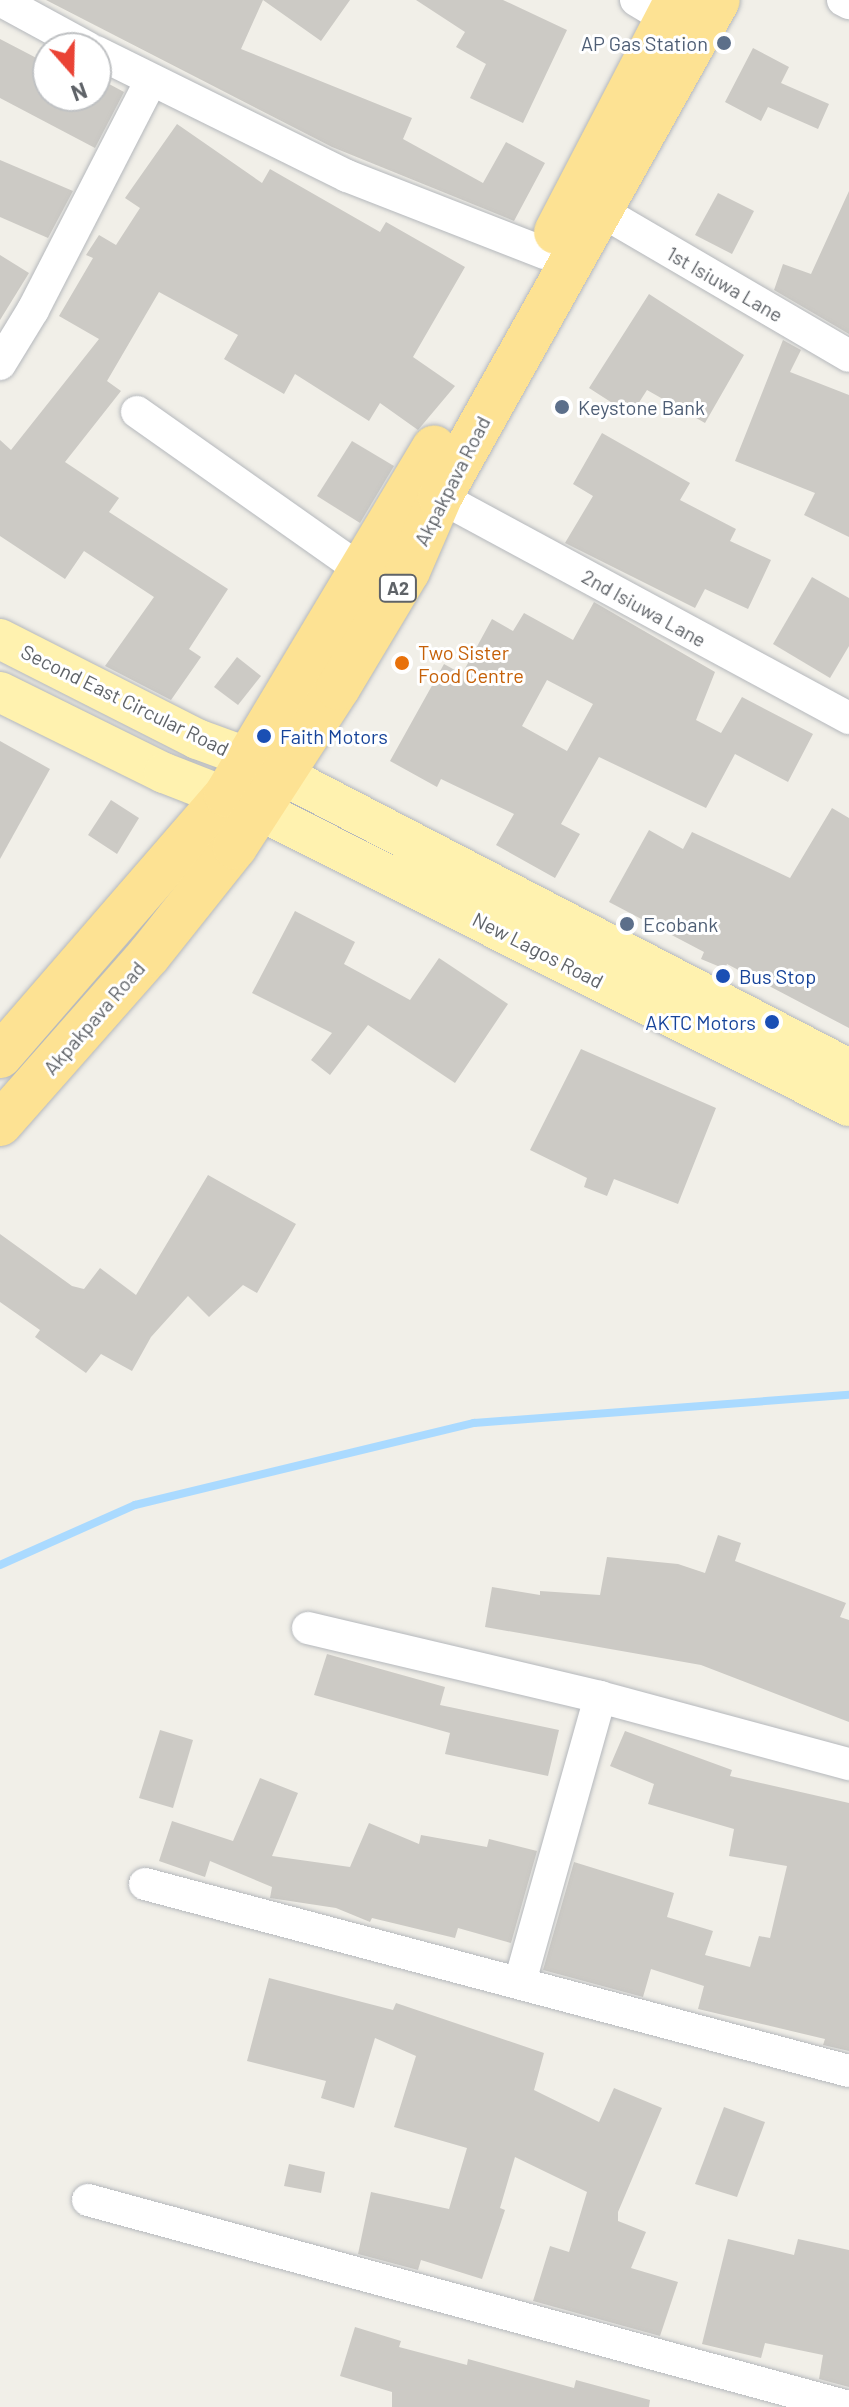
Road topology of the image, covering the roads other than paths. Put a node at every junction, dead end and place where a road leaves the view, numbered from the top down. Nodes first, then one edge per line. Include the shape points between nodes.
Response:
1 (0, 0) edge
2 (718, 0) edge
3 (843, 0) edge
4 (849, 3) edge
5 (660, 6) edge
6 (59, 32) edge
7 (112, 61) edge
8 (150, 82) junction
9 (601, 211) junction
10 (544, 253) junction
11 (849, 356) edge
12 (0, 364) edge
13 (137, 412) dead end
14 (440, 497) junction
15 (364, 572) junction
16 (0, 639) edge
17 (0, 692) edge
18 (849, 718) edge
19 (254, 785) junction
20 (0, 1056) edge
21 (849, 1069) edge
22 (849, 1106) edge
23 (0, 1124) edge
24 (308, 1628) dead end
25 (600, 1697) junction
26 (849, 1764) edge
27 (145, 1884) dead end
28 (520, 1982) junction
29 (849, 2071) edge
30 (88, 2200) dead end
31 (849, 2407) edge

1 - 6 street
2 - 9 highway, Akpakpava Road / A2
3 - 4 street
5 - 10 highway, Akpakpava Road / A2
7 - 8 street
8 - 10 street via 347,176
8 - 12 street
9 - 11 street, 1st Isiuwa Lane
9 - 14 highway, Akpakpava Road / A2
10 - 15 highway, Akpakpava Road / A2
13 - 15 street
14 - 18 street, 2nd Isiuwa Lane
14 - 19 highway, Akpakpava Road / A2 via 408,571
15 - 19 highway, Akpakpava Road / A2
16 - 19 main road, Second East Circular Road via 197,739
17 - 19 main road via 164,773
19 - 20 highway, Akpakpava Road / A2
19 - 21 main road, New Lagos Road
19 - 22 main road, New Lagos Road
19 - 23 highway, Akpakpava Road / A2 via 149,955
24 - 25 street
25 - 26 street
25 - 28 street
27 - 28 street
28 - 29 street
30 - 31 street

